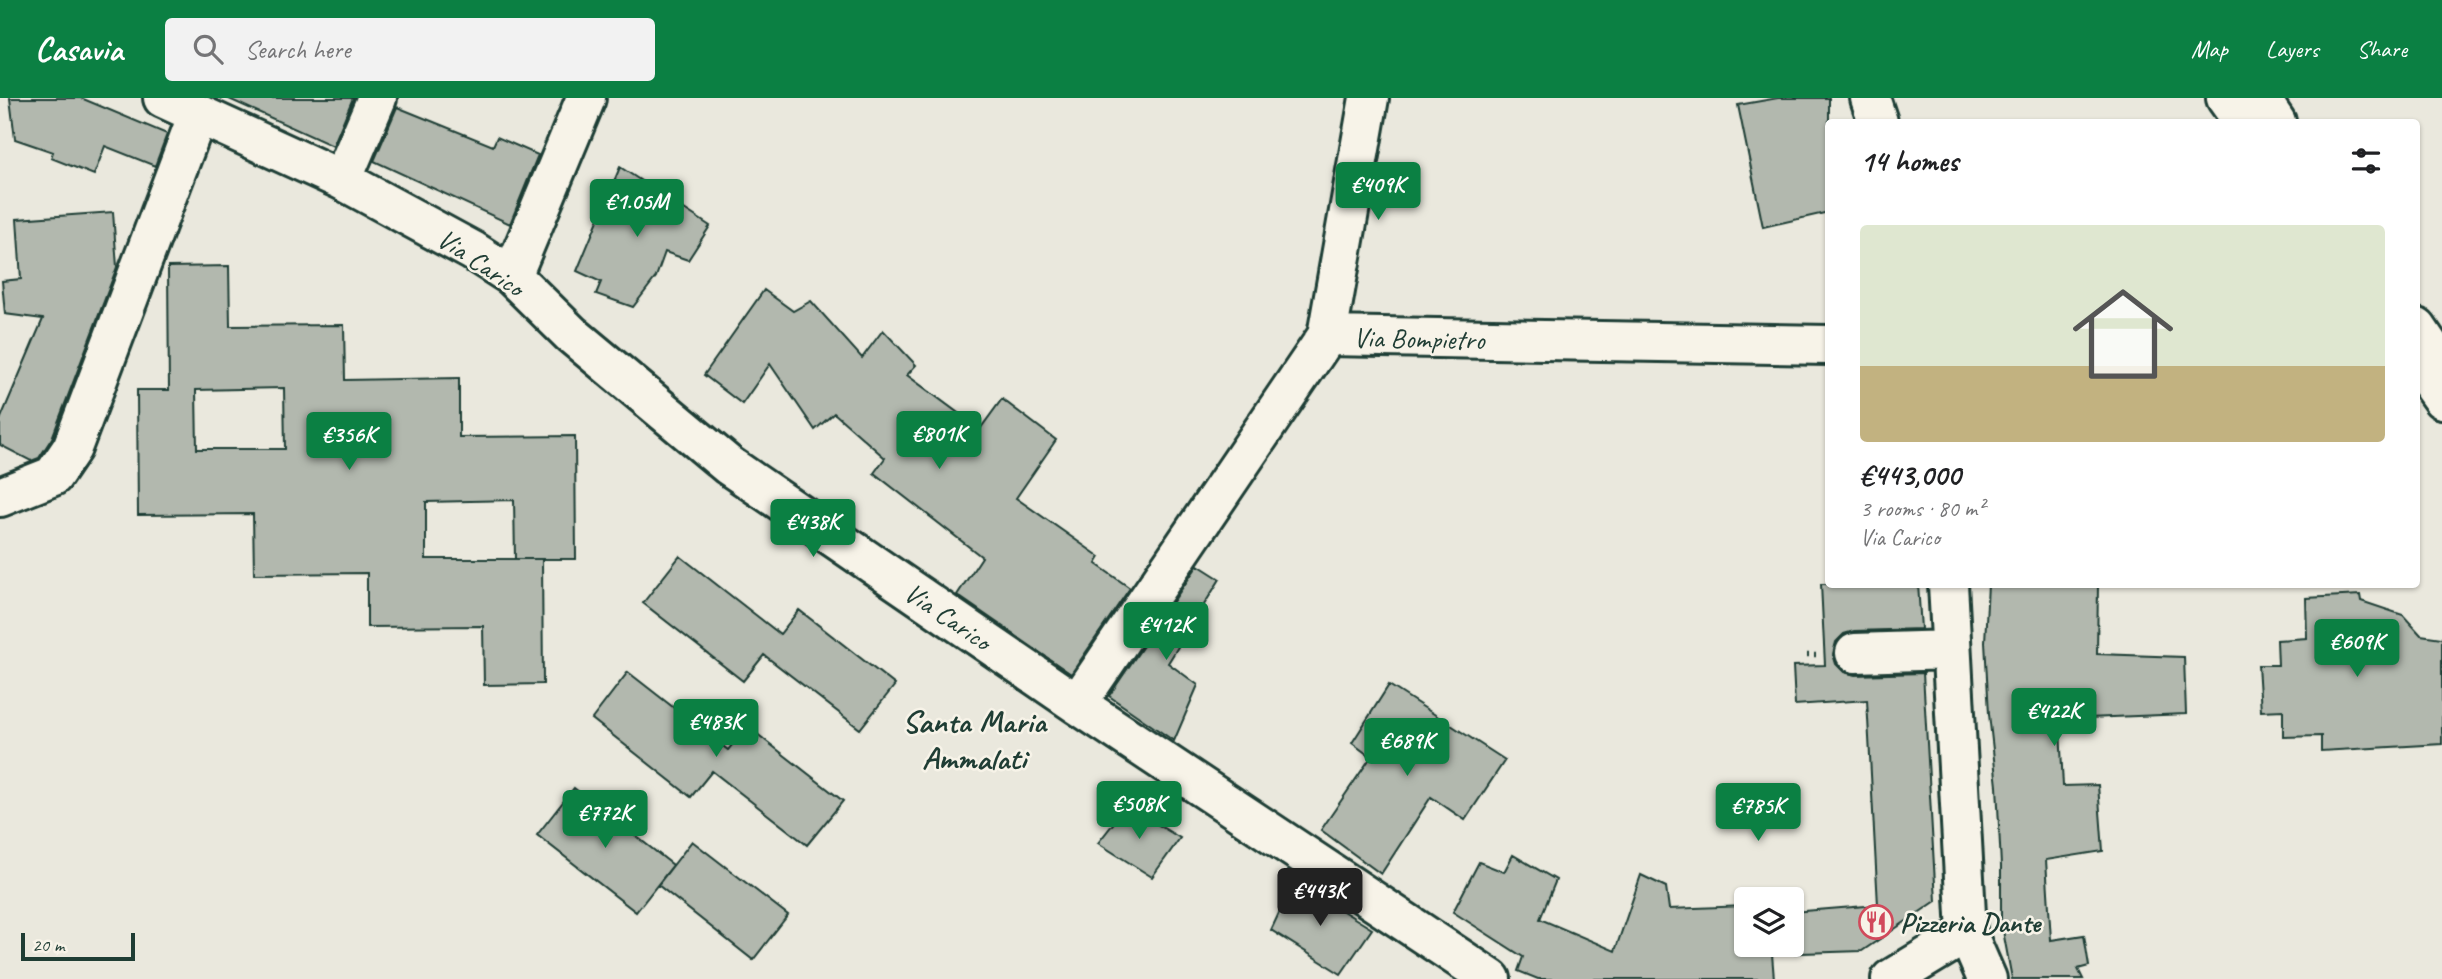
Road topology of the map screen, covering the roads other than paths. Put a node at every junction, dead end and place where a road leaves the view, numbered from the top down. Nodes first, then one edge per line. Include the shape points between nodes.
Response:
1 (164, 98) edge
2 (377, 98) edge
3 (586, 98) edge
4 (1369, 98) edge
5 (1870, 98) edge
6 (1884, 98) edge
7 (2226, 98) edge
8 (2260, 98) edge
9 (198, 114) junction
10 (1877, 119) edge
11 (1887, 119) edge
12 (2241, 119) edge
13 (2274, 119) edge
14 (342, 180) junction
15 (512, 276) junction
16 (2420, 332) edge
17 (1327, 336) junction
18 (1825, 345) edge
19 (2442, 365) edge
20 (2420, 368) edge
21 (2442, 399) edge
22 (0, 496) edge
23 (1948, 588) edge
24 (1951, 650) junction
25 (1855, 653) dead end
26 (1077, 704) junction
27 (1967, 933) junction
28 (1490, 979) edge
29 (1891, 979) edge
30 (1987, 979) edge

1 - 9 street, Via Carico
2 - 14 street
3 - 15 street
4 - 17 street
5 - 10 street
6 - 11 street
7 - 12 street
8 - 13 street
9 - 14 street, Via Carico
9 - 22 street via 72,448 54,476
14 - 15 street, Via Carico
15 - 26 street, Via Carico via 571,334 728,465
16 - 19 street
17 - 18 street, Via Bompietro
17 - 26 street, Via Bompietro
20 - 21 street
23 - 24 street
24 - 25 street
24 - 27 street
26 - 28 street, Via Carico
27 - 29 street
27 - 30 street

